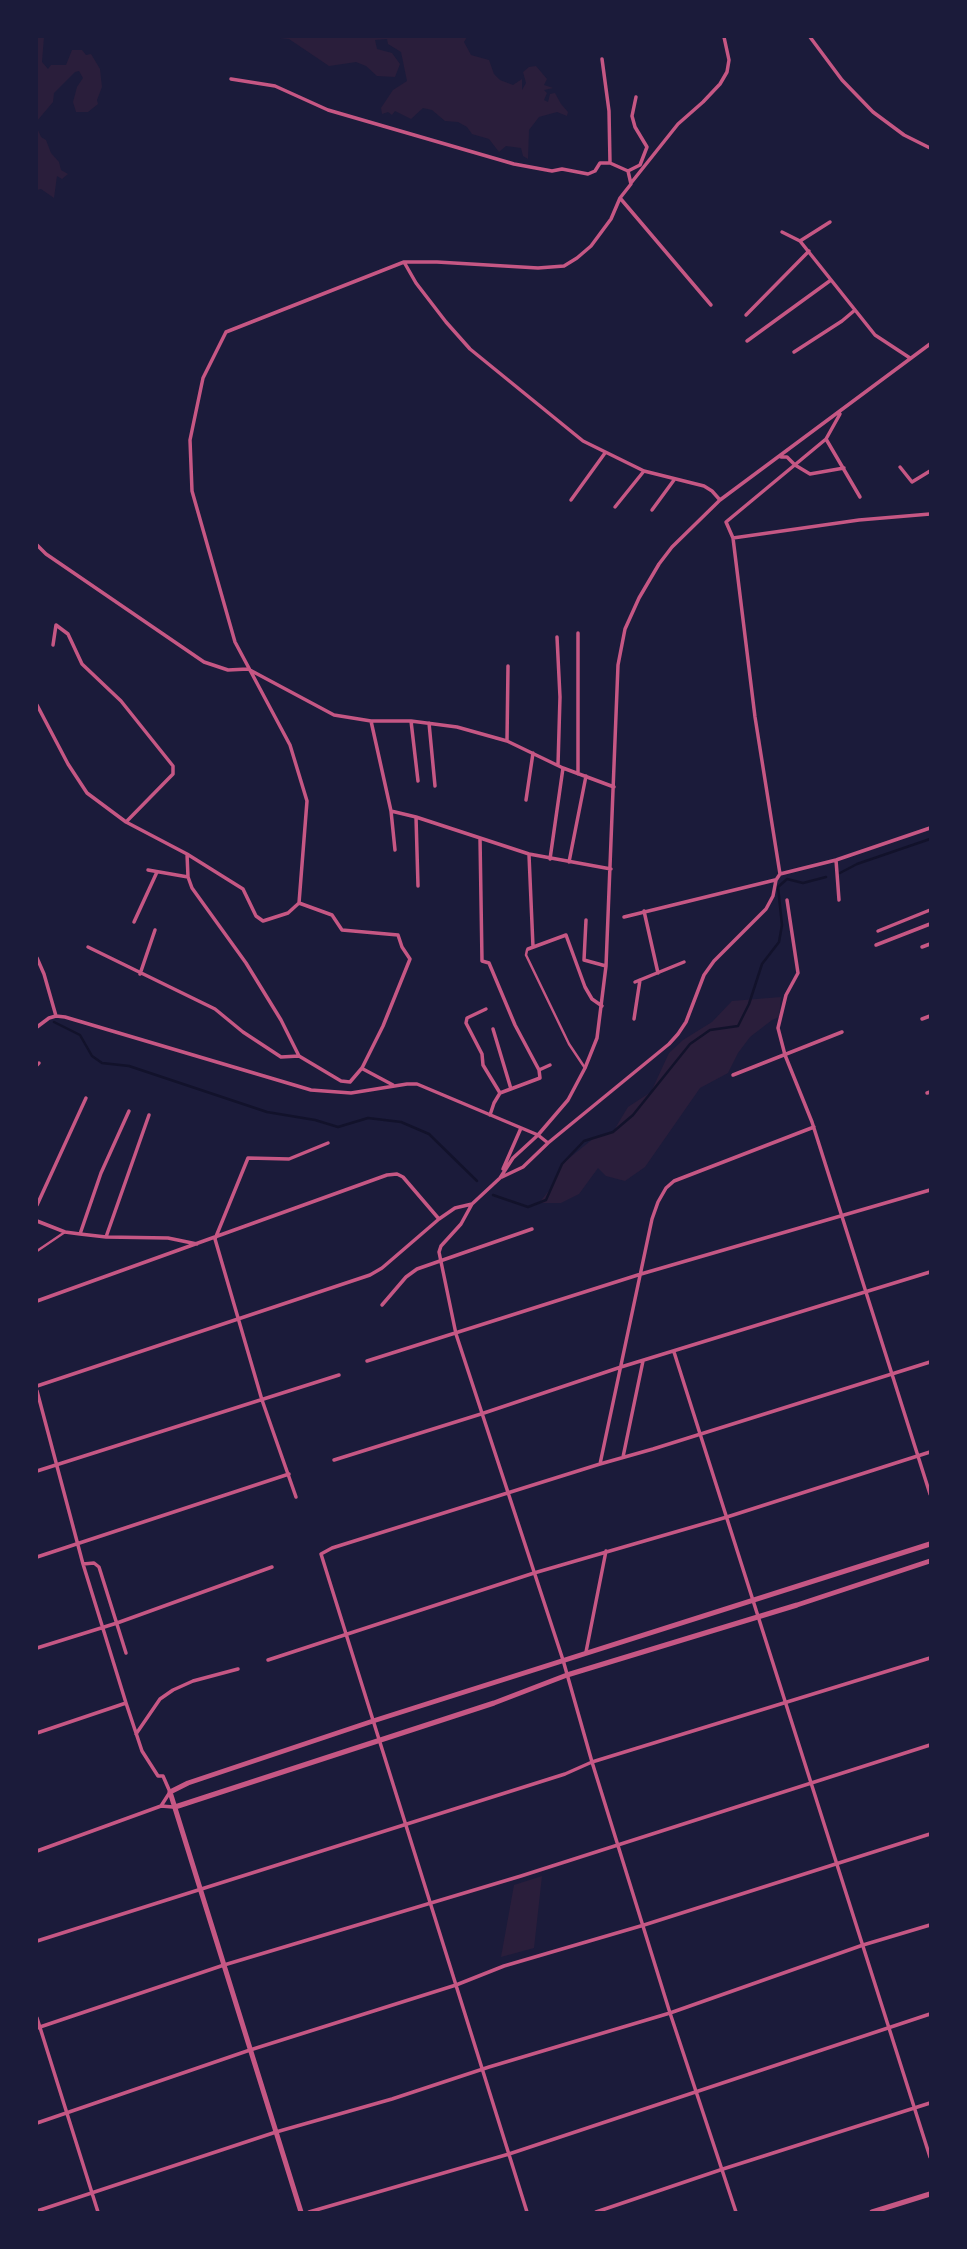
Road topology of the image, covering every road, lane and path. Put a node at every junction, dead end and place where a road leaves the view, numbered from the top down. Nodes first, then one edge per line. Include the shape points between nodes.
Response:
1 (724, 37) edge
2 (810, 37) edge
3 (602, 59) dead end
4 (231, 79) dead end
5 (636, 97) dead end
6 (930, 148) edge
7 (610, 163) junction
8 (628, 171) junction
9 (631, 184) junction
10 (620, 198) junction
11 (830, 222) dead end
12 (782, 232) dead end
13 (800, 240) junction
14 (809, 251) junction
15 (404, 262) junction
16 (831, 280) junction
17 (711, 304) dead end
18 (855, 310) junction
19 (746, 315) dead end
20 (747, 341) dead end
21 (930, 344) edge
22 (794, 352) dead end
23 (910, 358) junction
24 (840, 412) junction
25 (826, 439) junction
26 (606, 453) junction
27 (779, 457) junction
28 (795, 466) junction
29 (900, 467) dead end
30 (844, 468) junction
31 (643, 471) junction
32 (930, 471) edge
33 (674, 480) junction
34 (860, 497) dead end
35 (571, 500) dead end
36 (720, 500) junction
37 (615, 507) dead end
38 (652, 510) dead end
39 (930, 514) edge
40 (733, 538) junction
41 (37, 545) edge
42 (578, 633) dead end
43 (557, 637) dead end
44 (53, 645) dead end
45 (508, 666) dead end
46 (248, 669) junction
47 (37, 705) edge
48 (371, 721) junction
49 (411, 721) junction
50 (429, 723) junction
51 (507, 741) junction
52 (533, 753) junction
53 (560, 767) junction
54 (578, 774) junction
55 (586, 776) junction
56 (418, 781) dead end
57 (435, 786) dead end
58 (614, 787) junction
59 (526, 800) dead end
60 (391, 811) junction
61 (416, 817) junction
62 (126, 822) junction
63 (930, 828) edge
64 (480, 838) junction
65 (395, 850) dead end
66 (187, 854) junction
67 (529, 854) junction
68 (550, 859) junction
69 (836, 860) junction
70 (569, 862) junction
71 (611, 869) junction
72 (148, 870) dead end
73 (158, 872) junction
74 (780, 874) junction
75 (188, 877) junction
76 (776, 880) junction
77 (418, 886) dead end
78 (787, 900) dead end
79 (839, 900) dead end
80 (299, 903) junction
81 (930, 910) edge
82 (644, 911) junction
83 (624, 917) dead end
84 (586, 920) dead end
85 (134, 922) dead end
86 (930, 924) edge
87 (155, 929) dead end
88 (878, 931) dead end
89 (930, 944) edge
90 (876, 945) dead end
91 (88, 947) dead end
92 (922, 947) dead end
93 (530, 948) junction
94 (37, 958) edge
95 (684, 962) dead end
96 (606, 966) junction
97 (658, 973) junction
98 (139, 974) junction
99 (602, 1006) junction
100 (486, 1009) dead end
101 (56, 1016) junction
102 (930, 1016) edge
103 (634, 1019) dead end
104 (922, 1019) dead end
105 (37, 1027) edge
106 (493, 1029) dead end
107 (842, 1032) dead end
108 (785, 1055) junction
109 (299, 1056) junction
110 (550, 1065) dead end
111 (362, 1068) junction
112 (585, 1068) junction
113 (540, 1070) junction
114 (733, 1074) dead end
115 (395, 1086) junction
116 (511, 1089) junction
117 (500, 1093) junction
118 (86, 1098) dead end
119 (129, 1111) dead end
120 (149, 1115) dead end
121 (490, 1115) junction
122 (814, 1127) junction
123 (521, 1128) junction
124 (538, 1135) junction
125 (328, 1143) dead end
126 (548, 1143) junction
127 (500, 1178) junction
128 (930, 1190) edge
129 (472, 1204) junction
130 (37, 1205) edge
131 (841, 1215) junction
132 (439, 1219) junction
133 (37, 1221) edge
134 (532, 1229) dead end
135 (65, 1232) junction
136 (80, 1234) junction
137 (106, 1237) junction
138 (215, 1239) junction
139 (200, 1244) junction
140 (37, 1251) edge
141 (439, 1259) junction
142 (930, 1272) edge
143 (640, 1274) junction
144 (866, 1292) junction
145 (37, 1301) edge
146 (382, 1305) dead end
147 (237, 1319) junction
148 (456, 1334) junction
149 (674, 1352) junction
150 (367, 1361) dead end
151 (643, 1361) junction
152 (930, 1362) edge
153 (621, 1367) junction
154 (339, 1374) dead end
155 (892, 1375) junction
156 (37, 1389) edge
157 (262, 1400) junction
158 (481, 1414) junction
159 (700, 1434) junction
160 (930, 1452) edge
161 (918, 1455) junction
162 (623, 1457) junction
163 (334, 1460) dead end
164 (600, 1464) junction
165 (55, 1465) junction
166 (37, 1471) edge
167 (289, 1474) junction
168 (509, 1494) junction
169 (930, 1494) edge
170 (296, 1497) dead end
171 (727, 1517) junction
172 (77, 1542) junction
173 (930, 1544) edge
174 (606, 1551) junction
175 (37, 1557) edge
176 (930, 1561) edge
177 (83, 1564) junction
178 (272, 1567) dead end
179 (534, 1573) junction
180 (753, 1600) junction
181 (758, 1616) junction
182 (117, 1623) junction
183 (102, 1628) junction
184 (346, 1635) junction
185 (37, 1648) edge
186 (586, 1652) junction
187 (126, 1653) dead end
188 (930, 1658) edge
189 (268, 1660) dead end
190 (563, 1660) junction
191 (238, 1669) dead end
192 (567, 1675) junction
193 (785, 1701) junction
194 (125, 1703) junction
195 (373, 1721) junction
196 (37, 1733) edge
197 (136, 1734) junction
198 (379, 1741) junction
199 (930, 1745) edge
200 (592, 1762) junction
201 (811, 1782) junction
202 (170, 1792) junction
203 (161, 1806) junction
204 (174, 1807) junction
205 (405, 1824) junction
206 (930, 1834) edge
207 (618, 1844) junction
208 (38, 1850) edge
209 (837, 1863) junction
210 (201, 1890) junction
211 (430, 1903) junction
212 (644, 1925) junction
213 (930, 1925) edge
214 (37, 1941) edge
215 (863, 1945) junction
216 (224, 1965) junction
217 (456, 1985) junction
218 (670, 2013) junction
219 (930, 2014) edge
220 (37, 2018) edge
221 (889, 2026) junction
222 (38, 2028) edge
223 (250, 2050) junction
224 (482, 2069) junction
225 (696, 2090) junction
226 (930, 2104) edge
227 (915, 2108) junction
228 (66, 2114) junction
229 (37, 2123) edge
230 (276, 2132) junction
231 (509, 2154) junction
232 (930, 2157) edge
233 (723, 2169) junction
234 (92, 2193) junction
235 (930, 2194) edge
236 (37, 2211) edge
237 (99, 2212) edge
238 (301, 2212) edge
239 (309, 2212) edge
240 (527, 2212) edge
241 (596, 2212) edge
242 (736, 2212) edge
243 (872, 2212) edge

1 - 9 street via 729,60 720,84 678,124
2 - 6 street via 873,112
3 - 7 street
4 - 7 street via 275,86 328,110 514,164 588,174 600,163
5 - 8 street via 632,116 647,147 640,165
7 - 8 street
8 - 9 street
9 - 10 street
10 - 15 street via 591,246 564,266
10 - 17 street
11 - 13 street
12 - 13 street
13 - 14 street
14 - 16 street
14 - 19 street
15 - 26 street via 470,349 583,441
15 - 46 street via 226,332 203,378 190,440 192,491 235,642
16 - 18 street
16 - 20 street
18 - 22 street
18 - 23 street via 875,334
21 - 23 street
23 - 24 street
24 - 25 street
24 - 27 street
25 - 28 street
25 - 30 street
26 - 31 street
26 - 35 street
27 - 28 street via 787,457
27 - 36 street
28 - 30 street via 814,475
28 - 40 street via 726,522
29 - 32 street via 912,482
30 - 34 street
31 - 33 street
31 - 37 street
33 - 36 street via 704,486
33 - 38 street
36 - 58 street via 659,564 625,629 618,665
39 - 40 street
40 - 74 street
41 - 46 street via 204,662 228,670
42 - 54 street
43 - 53 street
44 - 62 street via 56,625 68,634 82,664 121,701 173,766 173,774
45 - 51 street
46 - 48 street via 334,715
46 - 80 street via 290,745 307,801
47 - 62 street via 87,793
48 - 49 street
48 - 60 street
49 - 50 street
49 - 56 street
50 - 51 street
50 - 57 street
51 - 52 street
52 - 53 street
52 - 59 street
53 - 54 street
53 - 68 street
54 - 55 street
55 - 58 street
55 - 70 street
58 - 71 street
60 - 61 street
60 - 65 street
61 - 64 street
61 - 77 street
62 - 66 street
63 - 69 street
64 - 67 street
64 - 113 street via 482,961 489,963 515,1026
66 - 75 street
66 - 80 street via 243,889 263,921 288,913
67 - 68 street
67 - 93 street
68 - 70 street
69 - 74 street
69 - 79 street
70 - 71 street
71 - 96 street
72 - 73 street
73 - 75 street
73 - 85 street
74 - 76 street
75 - 109 street via 246,963
76 - 82 street
76 - 126 street via 766,909 704,975 678,1034
78 - 108 street via 798,973 786,995 778,1028
80 - 111 street via 332,915 342,930 398,935 410,959
81 - 88 street
82 - 83 street
82 - 97 street
84 - 96 street via 584,960
86 - 90 street
87 - 98 street
89 - 92 street
91 - 98 street
93 - 99 street via 568,937 585,987
93 - 112 street via 526,955
94 - 101 street
95 - 97 street
96 - 99 street
97 - 103 street via 637,981
98 - 109 street via 215,1009 281,1057
99 - 112 street via 597,1038
100 - 117 street via 467,1018 466,1023
101 - 105 street
101 - 115 street via 311,1090 351,1093
102 - 104 street
106 - 116 street
107 - 108 street
108 - 114 street
108 - 122 street
109 - 111 street via 345,1082
110 - 113 street
111 - 115 street
112 - 124 street via 568,1100
113 - 116 street via 539,1079
115 - 121 street via 416,1084
116 - 117 street
117 - 121 street
118 - 130 street
119 - 136 street
120 - 137 street
121 - 123 street
122 - 131 street
122 - 143 street via 674,1181 658,1202
123 - 124 street
123 - 127 street
124 - 126 street
124 - 127 street via 513,1158
125 - 138 street via 289,1159 248,1158
126 - 127 street via 523,1167
127 - 129 street
128 - 131 street
129 - 132 street via 454,1208
129 - 141 street via 441,1246
131 - 143 street
131 - 144 street
132 - 138 street via 397,1174
132 - 147 street via 370,1275
133 - 135 street
134 - 141 street
135 - 136 street
135 - 140 street
136 - 137 street
137 - 139 street via 169,1238
138 - 139 street
138 - 147 street
139 - 145 street
141 - 146 street via 406,1277
141 - 148 street
142 - 144 street
143 - 148 street
143 - 153 street
144 - 149 street
144 - 155 street
147 - 156 street
147 - 157 street
148 - 150 street
148 - 158 street
149 - 151 street
149 - 159 street
151 - 153 street
151 - 162 street
152 - 155 street
153 - 158 street
153 - 164 street
154 - 157 street
155 - 159 street
155 - 161 street
156 - 165 street
157 - 165 street
157 - 167 street
158 - 163 street
158 - 168 street
159 - 162 street
159 - 171 street
160 - 161 street
161 - 169 street
161 - 171 street
162 - 164 street
164 - 168 street
165 - 166 street
165 - 172 street
167 - 170 street
167 - 172 street
168 - 179 street
168 - 184 street via 321,1554
171 - 174 street
171 - 180 street
172 - 175 street
172 - 177 street
173 - 180 street
174 - 179 street
174 - 186 street
176 - 181 street
177 - 182 street via 97,1564
177 - 183 street
178 - 182 street
179 - 184 street
179 - 190 street
180 - 181 street
180 - 186 street
181 - 192 street
181 - 193 street
182 - 183 street
182 - 187 street
183 - 185 street
183 - 194 street
184 - 189 street
184 - 195 street
186 - 190 street
188 - 193 street
190 - 192 street
190 - 195 street
191 - 197 street via 173,1690 160,1699
192 - 198 street
192 - 200 street
193 - 200 street
193 - 201 street
194 - 196 street
194 - 197 street
195 - 198 street
195 - 202 street
197 - 202 street
198 - 204 street
198 - 205 street
199 - 201 street
200 - 205 street
200 - 207 street
201 - 207 street
201 - 209 street
202 - 203 street
202 - 204 street
203 - 204 street
203 - 208 street
204 - 210 street
205 - 210 street
205 - 211 street
206 - 209 street
207 - 211 street
207 - 212 street
209 - 212 street
209 - 215 street
210 - 214 street
210 - 216 street
211 - 216 street
211 - 217 street
212 - 217 street via 504,1966
212 - 218 street
213 - 215 street
215 - 218 street
215 - 221 street
216 - 222 street
216 - 223 street
217 - 223 street
217 - 224 street
218 - 224 street
218 - 225 street
219 - 221 street
220 - 222 street
221 - 225 street
221 - 227 street
222 - 228 street
223 - 228 street
223 - 230 street
224 - 230 street
224 - 231 street
225 - 231 street
225 - 233 street
226 - 227 street
227 - 232 street
227 - 233 street
228 - 229 street
228 - 234 street
230 - 234 street
230 - 238 street
231 - 239 street
231 - 240 street
233 - 241 street
233 - 242 street
234 - 236 street
234 - 237 street
235 - 243 street

